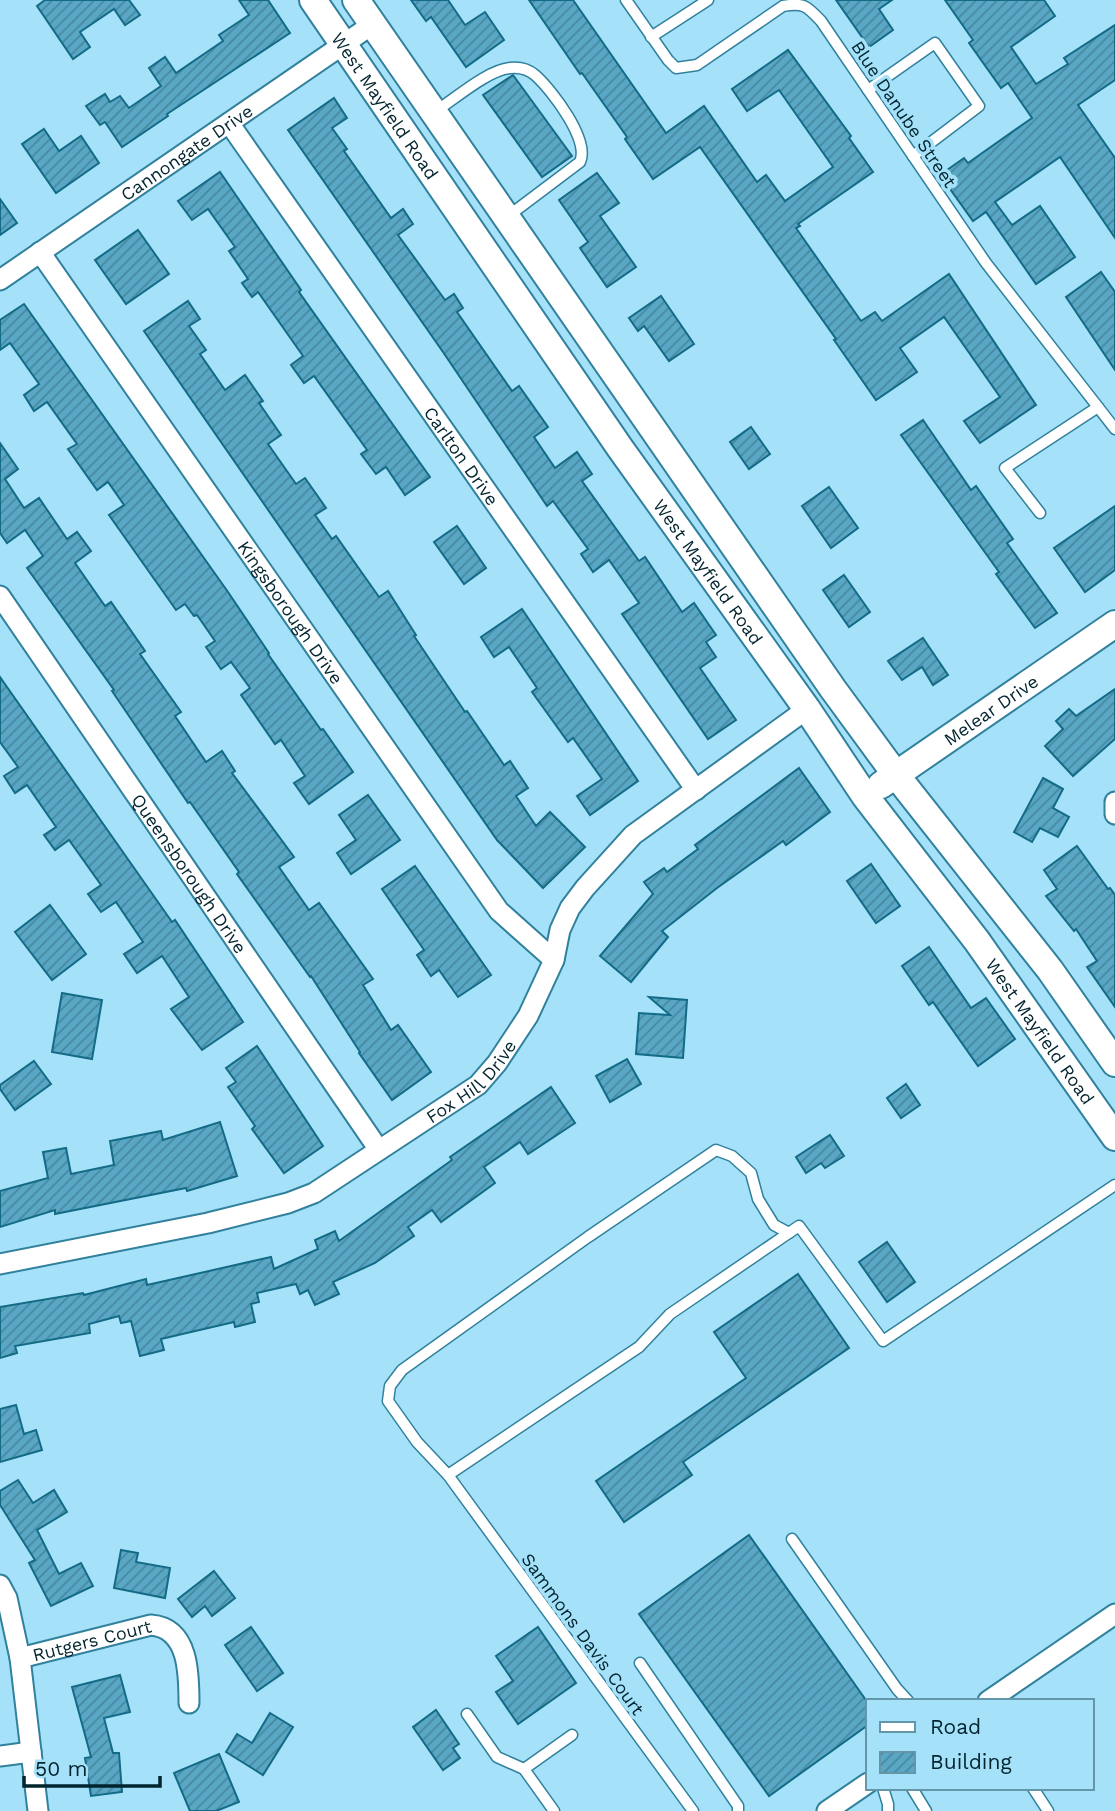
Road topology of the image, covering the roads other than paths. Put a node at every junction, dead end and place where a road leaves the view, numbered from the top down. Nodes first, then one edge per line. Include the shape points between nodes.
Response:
1 (313, 0) edge
2 (356, 0) edge
3 (626, 0) edge
4 (708, 0) edge
5 (780, 3) edge
6 (373, 24) junction
7 (651, 37) junction
8 (343, 44) junction
9 (868, 90) junction
10 (434, 113) junction
11 (229, 123) junction
12 (913, 156) junction
13 (506, 217) junction
14 (40, 252) junction
15 (0, 280) edge
16 (1098, 407) junction
17 (1115, 429) edge
18 (1040, 513) dead end
19 (0, 596) edge
20 (1115, 624) edge
21 (807, 709) junction
22 (896, 775) junction
23 (696, 790) junction
24 (865, 796) junction
25 (1115, 802) edge
26 (1115, 814) edge
27 (554, 960) junction
28 (1115, 1063) edge
29 (1115, 1137) edge
30 (379, 1150) junction
31 (1115, 1185) edge
32 (789, 1233) junction
33 (0, 1264) edge
34 (449, 1475) junction
35 (792, 1539) dead end
36 (0, 1584) edge
37 (1115, 1614) edge
38 (20, 1658) junction
39 (640, 1663) dead end
40 (906, 1699) edge
41 (991, 1699) edge
42 (189, 1703) dead end
43 (467, 1714) dead end
44 (572, 1735) dead end
45 (31, 1752) junction
46 (0, 1756) edge
47 (524, 1769) junction
48 (866, 1784) edge
49 (884, 1790) edge
50 (913, 1790) edge
51 (1033, 1790) edge
52 (38, 1811) edge
53 (554, 1811) edge
54 (693, 1811) edge
55 (738, 1811) edge
56 (827, 1811) edge
57 (888, 1811) edge
58 (926, 1811) edge
59 (1048, 1811) edge

1 - 8 main road, West Mayfield Road
2 - 6 main road, West Mayfield Road
3 - 7 lane, Blue Danube Street
4 - 7 lane
5 - 7 lane, Blue Danube Street via 687,68 676,68
5 - 9 lane, Blue Danube Street via 809,8
6 - 8 street, Cannongate Drive
6 - 10 main road, West Mayfield Road
8 - 11 street, Cannongate Drive
8 - 21 main road, West Mayfield Road
9 - 12 lane, Blue Danube Street
9 - 12 lane via 935,43 979,107
10 - 13 main road, West Mayfield Road
10 - 13 lane via 500,70 523,68 535,75 571,121 582,157 575,167
11 - 14 street, Cannongate Drive
11 - 23 street, Carlton Drive
12 - 16 lane, Blue Danube Street via 986,263
13 - 22 main road, West Mayfield Road
14 - 15 street, Cannongate Drive
14 - 27 street, Kingsborough Drive via 499,911
16 - 17 lane, Blue Danube Street
16 - 18 lane via 1005,468
19 - 30 street, Queensborough Drive
20 - 22 main road, Melear Drive
21 - 23 street, Fox Hill Drive
21 - 24 main road, West Mayfield Road
22 - 24 main road, Melear Drive
22 - 28 main road, West Mayfield Road via 1050,970
23 - 27 street, Fox Hill Drive via 633,835 585,888 565,919
24 - 29 main road, West Mayfield Road via 977,941
25 - 26 street
27 - 30 street, Fox Hill Drive via 528,1017 478,1085
30 - 33 street, Fox Hill Drive via 314,1193 288,1203
31 - 32 lane via 883,1340 799,1226
32 - 34 lane via 670,1314 639,1347
32 - 34 lane, Sammons Davis Court via 774,1225 758,1199 751,1173 732,1156 716,1150 588,1237 402,1370 390,1386 388,1401 417,1442
34 - 54 lane, Sammons Davis Court
35 - 40 lane
36 - 38 street
37 - 41 street
38 - 42 street, Rutgers Court via 159,1626 184,1650 190,1671
38 - 45 street
39 - 55 lane
43 - 47 lane via 497,1757
44 - 47 lane
45 - 46 street
45 - 52 street
47 - 53 lane
48 - 56 street
49 - 57 lane
50 - 58 lane
51 - 59 lane

